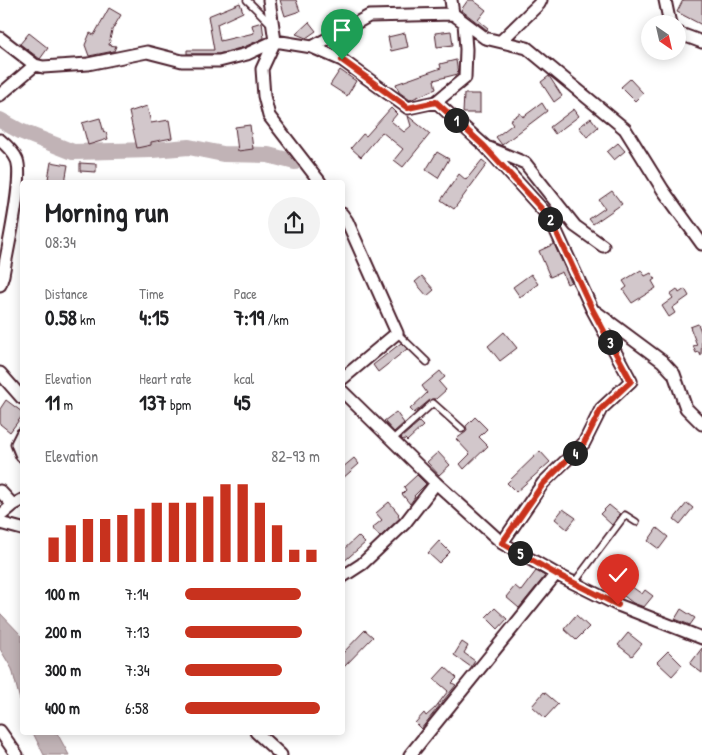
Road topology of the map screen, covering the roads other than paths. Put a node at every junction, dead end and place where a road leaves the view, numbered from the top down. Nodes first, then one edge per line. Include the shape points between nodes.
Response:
1 (247, 0) edge
2 (269, 0) edge
3 (451, 0) edge
4 (541, 0) edge
5 (664, 0) edge
6 (453, 14) junction
7 (668, 15) edge
8 (464, 23) junction
9 (273, 27) junction
10 (686, 36) edge
11 (0, 38) edge
12 (275, 41) junction
13 (501, 42) junction
14 (702, 42) edge
15 (312, 47) junction
16 (35, 65) junction
17 (0, 95) edge
18 (436, 102) junction
19 (0, 140) edge
20 (484, 146) junction
21 (318, 180) edge
22 (345, 218) edge
23 (702, 244) edge
24 (603, 246) dead end
25 (0, 285) edge
26 (592, 309) junction
27 (397, 333) junction
28 (427, 362) dead end
29 (0, 373) edge
30 (345, 376) edge
31 (345, 394) edge
32 (20, 396) edge
33 (702, 424) edge
34 (462, 429) dead end
35 (20, 438) edge
36 (392, 440) junction
37 (20, 451) edge
38 (436, 483) junction
39 (0, 491) edge
40 (18, 502) edge
41 (0, 516) edge
42 (636, 522) dead end
43 (0, 523) edge
44 (20, 528) edge
45 (502, 543) junction
46 (556, 574) junction
47 (345, 575) edge
48 (574, 583) junction
49 (702, 638) edge
50 (0, 731) edge
51 (259, 735) edge
52 (17, 755) edge
53 (281, 755) edge
54 (410, 755) edge

1 - 9 lane
2 - 9 street
3 - 6 street
4 - 13 street
5 - 7 street
6 - 8 street
6 - 15 street via 369,16
8 - 13 street via 485,38
8 - 18 street via 464,78
9 - 12 street
10 - 14 street
11 - 16 street
12 - 15 street
12 - 16 street via 247,54 219,61 182,61 147,52 88,64 43,68
12 - 21 street via 262,68 268,116
13 - 23 street via 527,48 625,129
15 - 18 street via 342,60 408,108
16 - 17 street
18 - 20 street
19 - 25 street via 17,160 20,178
20 - 24 street via 525,163 575,226
20 - 26 street via 550,218
22 - 27 street
26 - 33 street via 662,361 674,374 686,408
26 - 45 street via 631,381 601,409 584,443 543,484
27 - 28 lane
27 - 30 street
29 - 32 street
31 - 36 street
34 - 36 lane via 434,403
35 - 37 street via 17,444
36 - 38 street
38 - 45 street
38 - 47 street via 405,523 362,564
39 - 40 street
40 - 41 street
42 - 48 lane via 625,515
43 - 44 street
45 - 46 street
46 - 48 street
46 - 54 street
48 - 49 street via 618,605
50 - 52 street
51 - 53 street

